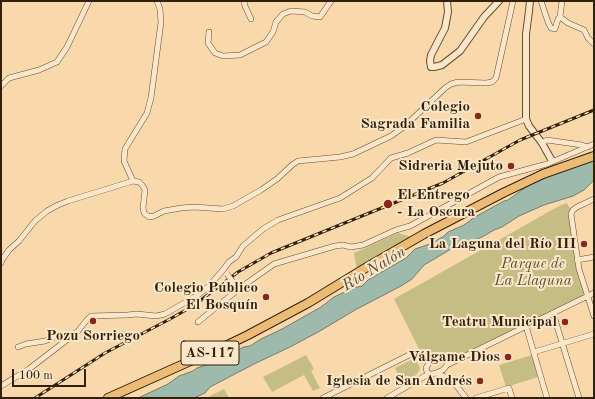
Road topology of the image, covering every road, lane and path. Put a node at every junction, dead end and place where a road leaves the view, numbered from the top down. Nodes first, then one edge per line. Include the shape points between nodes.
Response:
1 (89, 1) edge
2 (157, 1) edge
3 (244, 1) edge
4 (331, 1) edge
5 (447, 1) edge
6 (499, 1) edge
7 (513, 1) edge
8 (530, 1) edge
9 (541, 1) edge
10 (562, 1) edge
11 (560, 17) junction
12 (251, 19) dead end
13 (209, 32) dead end
14 (594, 44) edge
15 (1, 86) edge
16 (526, 119) junction
17 (542, 144) junction
18 (594, 144) edge
19 (588, 147) junction
20 (594, 156) edge
21 (552, 161) junction
22 (133, 181) junction
23 (594, 199) edge
24 (594, 257) edge
25 (577, 260) junction
26 (1, 263) edge
27 (225, 272) junction
28 (238, 287) junction
29 (594, 293) edge
30 (587, 297) junction
31 (554, 313) junction
32 (594, 316) edge
33 (198, 322) dead end
34 (526, 326) junction
35 (594, 334) edge
36 (68, 339) junction
37 (563, 343) junction
38 (18, 347) dead end
39 (534, 352) junction
40 (420, 357) junction
41 (433, 359) junction
42 (447, 363) junction
43 (429, 373) junction
44 (450, 379) junction
45 (1, 386) edge
46 (464, 396) edge
47 (108, 398) edge
48 (323, 398) edge
49 (387, 398) edge
50 (458, 398) edge
51 (476, 398) edge
52 (512, 398) edge
53 (547, 398) edge
54 (579, 398) edge

1 - 15 street via 57,62 9,78
2 - 22 street via 161,22 148,113 125,149 124,161
3 - 12 street
4 - 13 street via 320,17 305,12 291,11 283,14 266,42 240,55 224,56 215,53 208,43
5 - 6 street via 445,28 431,55 431,67 434,68 460,51
7 - 22 street via 496,78 486,83 451,84 391,136 352,154 298,161 261,190 223,209 181,208 149,217 143,208 145,190 139,182
8 - 16 street via 526,34
9 - 11 street via 551,28 555,29
10 - 11 street
11 - 14 street via 584,30
16 - 17 street
16 - 27 street via 466,142 436,140 391,158 372,178 340,198 278,220 263,229 243,246 229,262
17 - 19 street via 547,140
17 - 21 street
18 - 19 street
19 - 21 street
20 - 47 main road, AS-117 via 543,174 504,193 424,234 248,336
21 - 28 street via 499,177 410,226 363,245 335,246 274,264
22 - 26 street via 68,201 47,211 9,250
23 - 25 street via 577,207 571,214
24 - 25 street
25 - 30 street
27 - 28 street, bridge
27 - 36 street via 198,295 165,314 91,316
28 - 33 street
29 - 30 street
30 - 31 street
30 - 32 street
31 - 34 street
31 - 37 street
34 - 39 street
34 - 42 street
35 - 37 street
36 - 38 street via 55,337
36 - 45 street
37 - 39 street
37 - 54 street
39 - 53 street
40 - 41 street
40 - 43 street
40 - 48 street via 409,355
41 - 42 street via 440,356
41 - 43 street via 428,363
42 - 43 street via 443,370
42 - 44 street
43 - 44 street
43 - 49 street
44 - 46 street
46 - 50 street
51 - 52 street via 509,388

